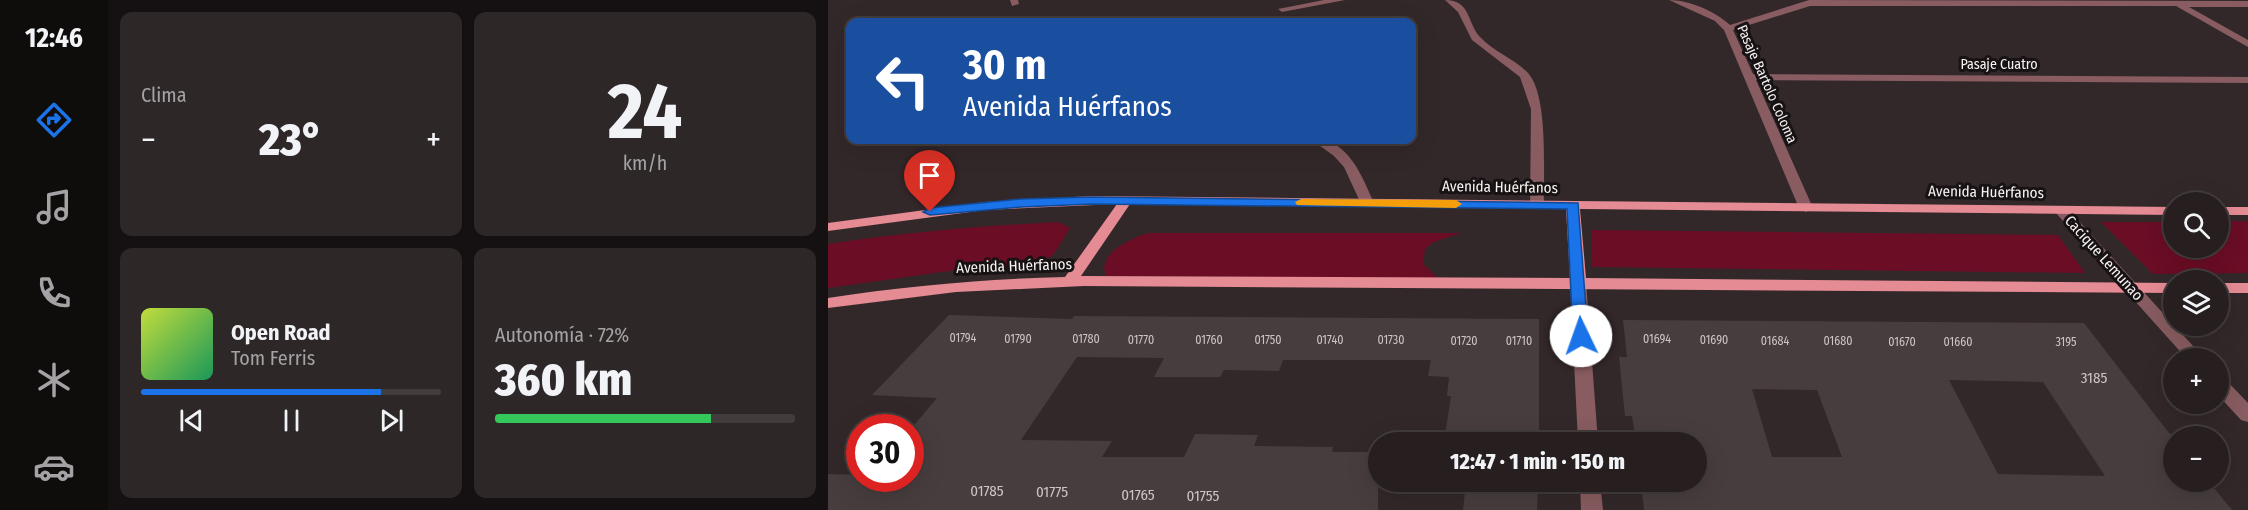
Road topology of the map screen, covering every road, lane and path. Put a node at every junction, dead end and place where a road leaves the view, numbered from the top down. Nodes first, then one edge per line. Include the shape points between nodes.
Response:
1 (1341, 0) edge
2 (1449, 0) edge
3 (1673, 0) edge
4 (2174, 2) edge
5 (2248, 4) edge
6 (1282, 9) dead end
7 (1728, 29) junction
8 (2248, 44) edge
9 (1749, 78) junction
10 (2248, 80) edge
11 (1325, 144) edge
12 (1126, 201) junction
13 (1367, 203) junction
14 (1537, 205) junction
15 (1573, 206) junction
16 (1806, 208) junction
17 (2061, 210) junction
18 (2163, 211) edge
19 (2229, 211) edge
20 (2248, 211) edge
21 (828, 227) edge
22 (1578, 281) junction
23 (1069, 282) junction
24 (2132, 288) junction
25 (2163, 288) edge
26 (2229, 288) edge
27 (2248, 288) edge
28 (828, 303) edge
29 (2187, 348) edge
30 (2229, 395) edge
31 (2248, 416) edge
32 (1587, 432) edge
33 (1591, 492) edge
34 (1592, 510) edge

1 - 6 street
2 - 14 street via 1462,10 1475,38 1525,76 1537,109
3 - 7 street, Pasaje Bartolo Coloma via 1718,20
4 - 5 street
4 - 7 street via 1809,3
4 - 8 street
7 - 9 street, Pasaje Bartolo Coloma
9 - 10 street, Pasaje Cuatro
9 - 16 street, Pasaje Bartolo Coloma
11 - 13 street via 1349,162
12 - 13 main road, Avenida Huérfanos
12 - 21 main road, Avenida Huérfanos via 985,206
12 - 23 main road
13 - 14 main road, Avenida Huérfanos
14 - 15 main road, Avenida Huérfanos
15 - 16 main road, Avenida Huérfanos
15 - 22 main road
16 - 17 main road, Avenida Huérfanos
17 - 18 main road, Avenida Huérfanos
17 - 24 street, Cacique Lemunao
19 - 20 main road
22 - 23 main road, Avenida Huérfanos
22 - 24 main road, Avenida Huérfanos
22 - 32 street
23 - 28 main road, Avenida Huérfanos via 987,283
24 - 25 main road, Avenida Huérfanos
24 - 29 street, Cacique Lemunao
26 - 27 main road
30 - 31 street
33 - 34 street

